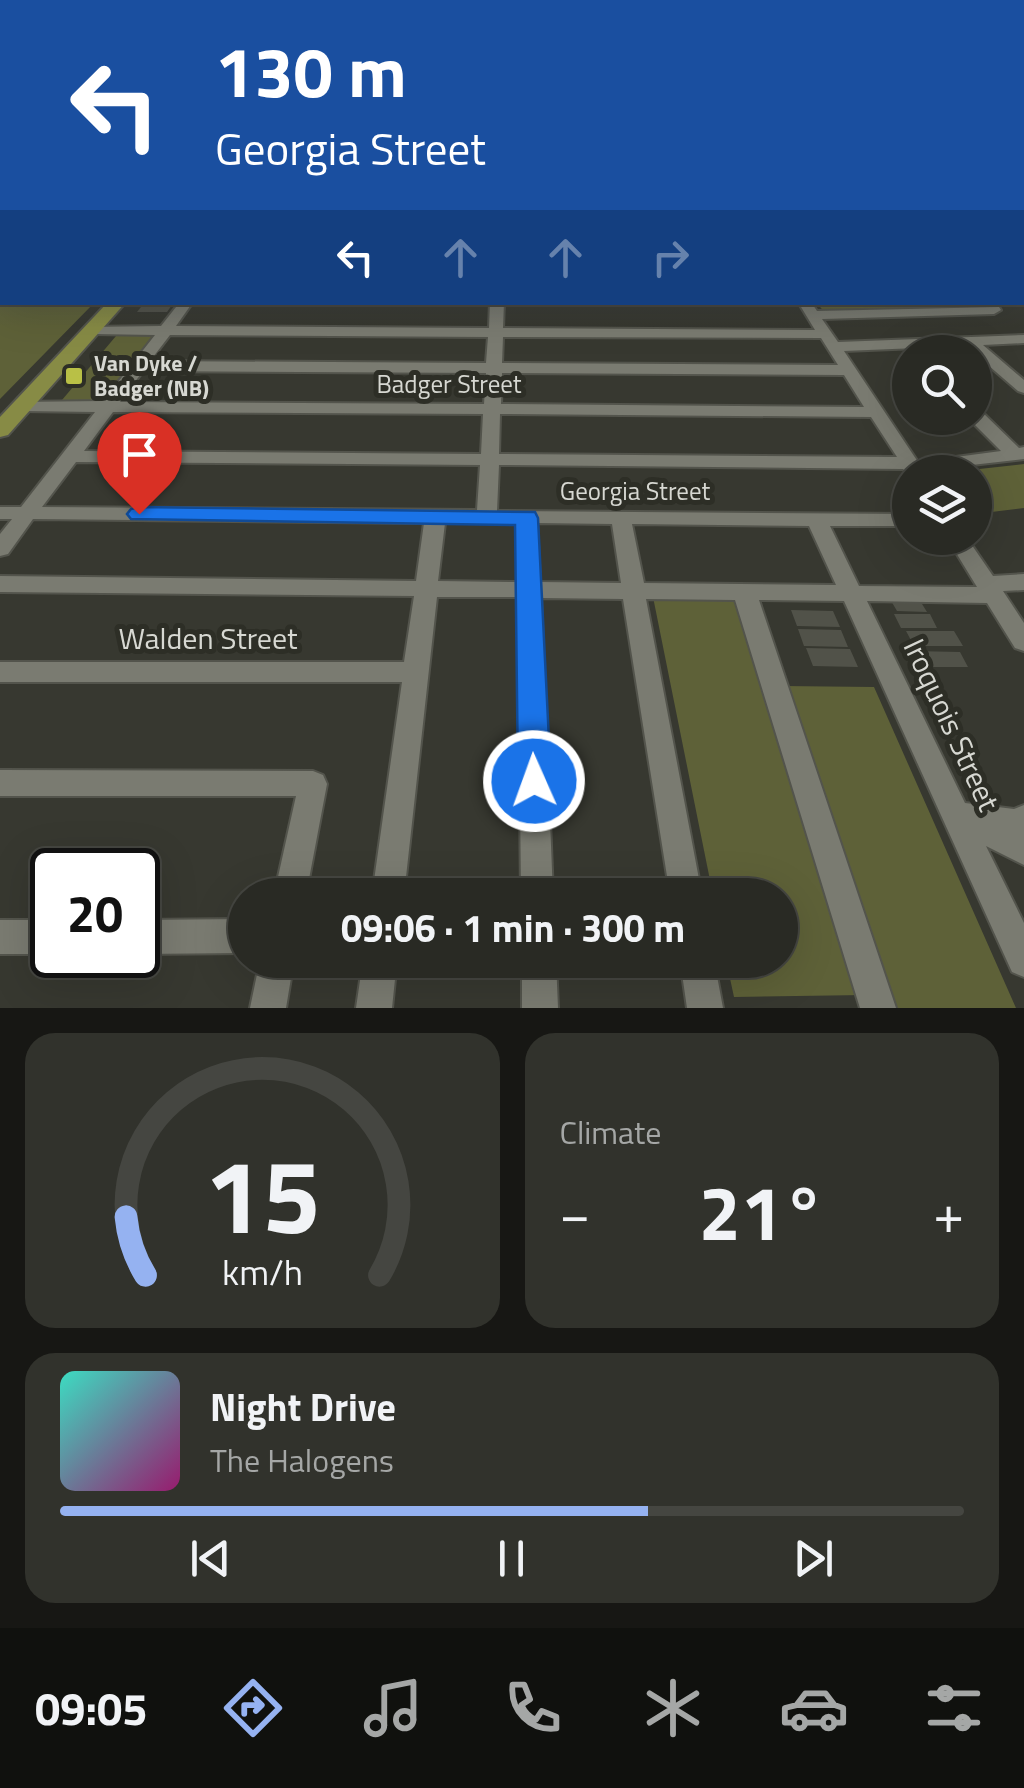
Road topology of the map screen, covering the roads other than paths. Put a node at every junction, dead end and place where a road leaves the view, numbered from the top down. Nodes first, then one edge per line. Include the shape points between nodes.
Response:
1 (115, 305) edge
2 (185, 305) edge
3 (496, 305) edge
4 (989, 306) edge
5 (808, 309) edge
6 (92, 330) junction
7 (166, 331) junction
8 (495, 333) junction
9 (1024, 336) edge
10 (992, 339) edge
11 (828, 340) junction
12 (892, 347) edge
13 (992, 361) edge
14 (139, 366) junction
15 (494, 368) junction
16 (847, 370) junction
17 (1024, 388) edge
18 (22, 406) junction
19 (110, 407) junction
20 (492, 409) junction
21 (875, 412) junction
22 (0, 430) edge
23 (992, 430) edge
24 (1020, 454) edge
25 (903, 455) edge
26 (72, 456) junction
27 (992, 458) edge
28 (490, 459) junction
29 (892, 468) edge
30 (0, 513) edge
31 (28, 513) junction
32 (434, 517) junction
33 (487, 517) junction
34 (526, 518) junction
35 (621, 518) junction
36 (817, 520) junction
37 (892, 520) edge
38 (0, 549) edge
39 (968, 555) edge
40 (1024, 582) edge
41 (0, 584) edge
42 (426, 590) junction
43 (991, 590) junction
44 (529, 591) junction
45 (634, 593) junction
46 (745, 594) junction
47 (854, 594) junction
48 (1024, 642) edge
49 (0, 672) edge
50 (416, 672) junction
51 (0, 783) edge
52 (957, 813) junction
53 (1024, 818) edge
54 (1024, 851) edge
55 (294, 878) edge
56 (390, 878) edge
57 (537, 878) edge
58 (683, 878) edge
59 (228, 936) edge
60 (0, 937) edge
61 (30, 937) edge
62 (160, 937) edge
63 (1024, 960) edge
64 (274, 978) edge
65 (378, 978) edge
66 (539, 978) edge
67 (699, 978) edge
68 (268, 1008) edge
69 (374, 1008) edge
70 (540, 1008) edge
71 (705, 1008) edge
72 (878, 1008) edge

1 - 6 main road
2 - 7 street
3 - 8 street
4 - 5 street
4 - 9 street
5 - 11 street
6 - 7 street
6 - 18 main road
7 - 8 street
7 - 14 street
8 - 11 street
8 - 15 street
9 - 10 street
11 - 12 street
11 - 16 street
13 - 17 street
14 - 15 street
14 - 19 street
15 - 16 street
15 - 20 street
16 - 21 street
18 - 19 street, Badger Street
18 - 22 main road
19 - 20 street, Badger Street
19 - 26 street
20 - 21 street, Badger Street
20 - 28 street
21 - 25 street
23 - 24 street
24 - 27 street
26 - 28 street
26 - 31 street
28 - 29 street
28 - 33 street
30 - 31 street, Georgia Street
31 - 32 street, Georgia Street
31 - 38 street
32 - 33 street, Georgia Street
32 - 42 street
33 - 34 street, Georgia Street
34 - 35 street, Georgia Street
34 - 44 street
35 - 36 street, Georgia Street
35 - 45 street
36 - 37 street, Georgia Street
36 - 47 street, Iroquois Street
39 - 43 street
40 - 43 street
41 - 42 street
42 - 44 street
42 - 50 street
43 - 47 street
43 - 48 street
44 - 45 street
44 - 57 street
45 - 46 street
45 - 58 street
46 - 47 street
46 - 72 street
47 - 52 street, Iroquois Street
49 - 50 street, Walden Street
50 - 56 street
51 - 55 street via 313,784
52 - 53 street
52 - 54 street
52 - 63 street, Iroquois Street
59 - 62 street
60 - 61 street
64 - 68 street
65 - 69 street
66 - 70 street
67 - 71 street

